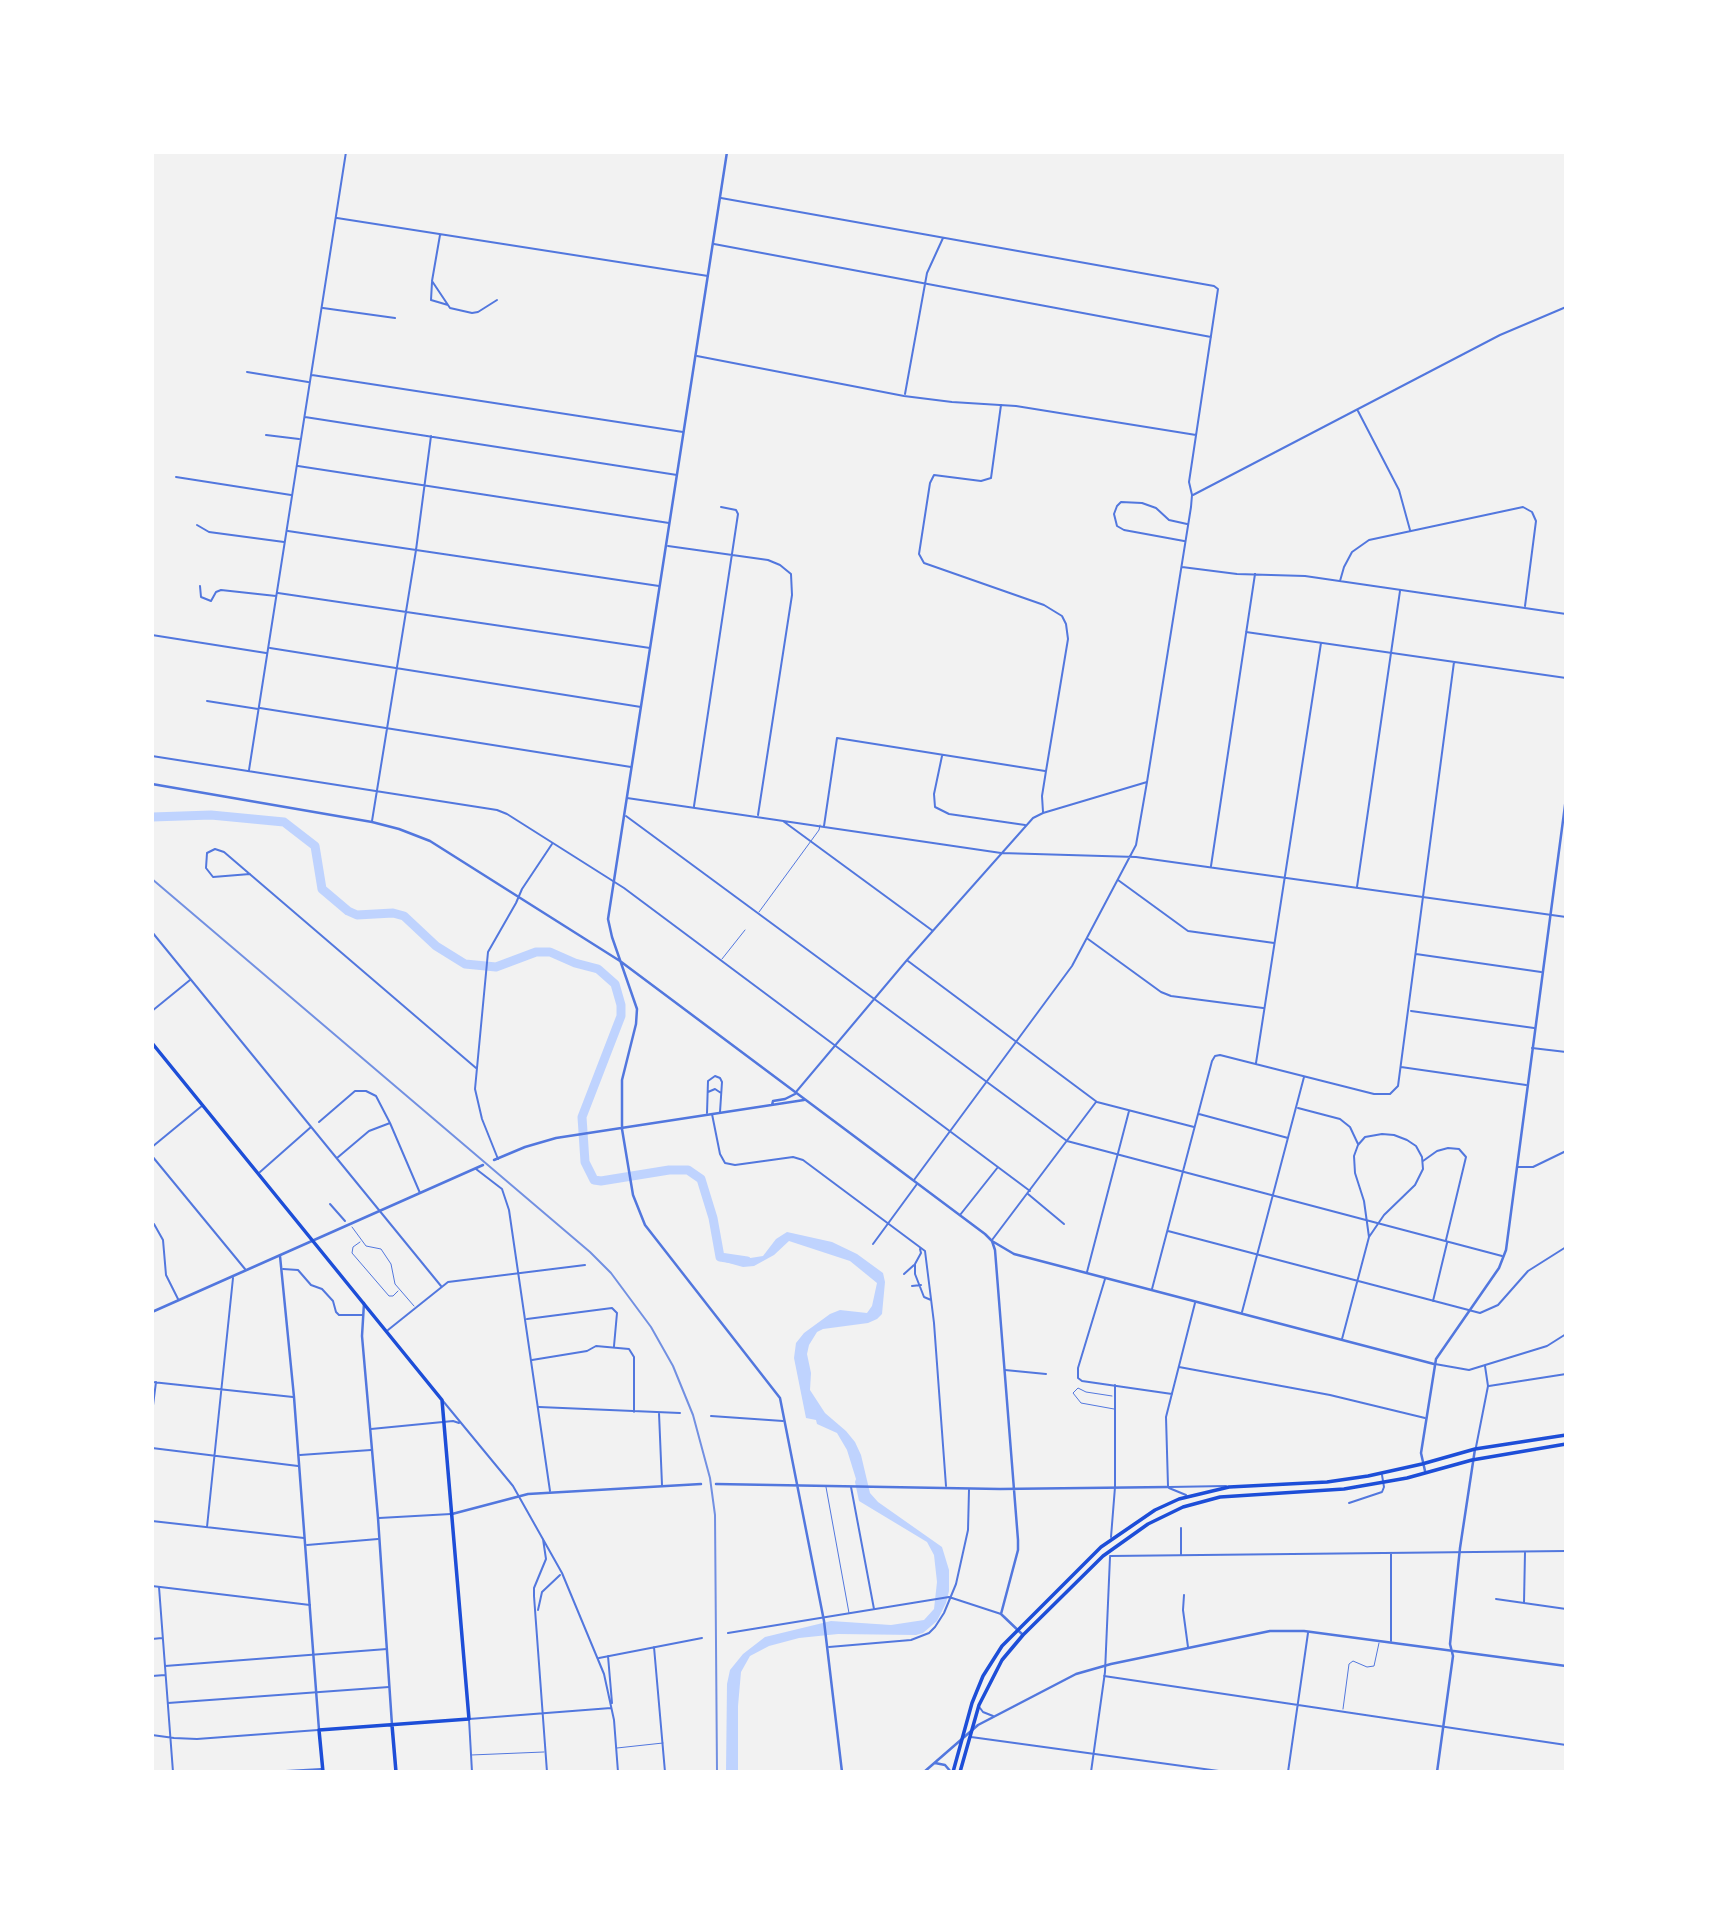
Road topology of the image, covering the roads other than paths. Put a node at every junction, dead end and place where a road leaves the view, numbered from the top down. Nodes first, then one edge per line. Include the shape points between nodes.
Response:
1 (346, 152) edge
2 (727, 152) edge
3 (720, 197) junction
4 (337, 218) junction
5 (440, 234) junction
6 (943, 237) junction
7 (713, 244) junction
8 (709, 276) junction
9 (432, 281) junction
10 (925, 283) junction
11 (498, 300) dead end
12 (448, 305) junction
13 (1566, 307) edge
14 (322, 308) junction
15 (396, 318) dead end
16 (1212, 337) junction
17 (696, 356) junction
18 (247, 372) dead end
19 (311, 374) junction
20 (309, 382) junction
21 (904, 396) junction
22 (1001, 405) junction
23 (1357, 409) junction
24 (304, 417) junction
25 (684, 432) junction
26 (266, 435) dead end
27 (1196, 435) junction
28 (431, 436) junction
29 (300, 439) junction
30 (296, 466) junction
31 (678, 475) junction
32 (176, 477) dead end
33 (425, 486) junction
34 (1192, 495) junction
35 (292, 496) junction
36 (721, 507) dead end
37 (670, 523) junction
38 (1188, 524) junction
39 (197, 525) dead end
40 (287, 531) junction
41 (1410, 531) junction
42 (1185, 541) junction
43 (285, 542) junction
44 (667, 546) junction
45 (416, 550) junction
46 (732, 554) junction
47 (1181, 566) junction
48 (1255, 574) junction
49 (1340, 582) junction
50 (200, 586) dead end
51 (660, 586) junction
52 (1400, 591) junction
53 (277, 595) junction
54 (1524, 608) junction
55 (406, 611) junction
56 (1566, 614) edge
57 (1246, 632) junction
58 (152, 635) edge
59 (1321, 643) junction
60 (268, 648) junction
61 (651, 648) junction
62 (267, 653) junction
63 (1391, 653) junction
64 (1454, 662) junction
65 (396, 669) junction
66 (1566, 678) edge
67 (207, 701) dead end
68 (642, 707) junction
69 (259, 709) junction
70 (387, 728) junction
71 (942, 755) junction
72 (152, 756) edge
73 (632, 767) junction
74 (249, 771) junction
75 (1046, 771) junction
76 (1147, 782) junction
77 (152, 783) edge
78 (377, 791) junction
79 (627, 798) junction
80 (1566, 798) edge
81 (694, 807) junction
82 (1565, 810) edge
83 (1043, 813) junction
84 (625, 815) junction
85 (758, 816) junction
86 (782, 820) junction
87 (372, 822) junction
88 (794, 822) junction
89 (820, 825) junction
90 (1026, 825) junction
91 (824, 826) junction
92 (798, 831) junction
93 (811, 841) junction
94 (552, 843) junction
95 (1001, 853) junction
96 (1130, 856) junction
97 (1210, 867) junction
98 (250, 874) junction
99 (1285, 878) junction
100 (1118, 880) junction
101 (614, 881) junction
102 (1357, 888) junction
103 (519, 896) junction
104 (1423, 898) junction
105 (758, 914) junction
106 (1550, 915) junction
107 (1566, 917) edge
108 (745, 930) dead end
109 (152, 932) edge
110 (933, 932) junction
111 (1087, 938) junction
112 (1275, 943) junction
113 (1416, 954) junction
114 (907, 960) junction
115 (620, 961) junction
116 (721, 961) junction
117 (1542, 972) junction
118 (191, 980) junction
119 (874, 1001) junction
120 (1265, 1009) junction
121 (152, 1011) edge
122 (1409, 1011) junction
123 (1535, 1028) junction
124 (1017, 1042) junction
125 (152, 1043) edge
126 (835, 1045) junction
127 (1532, 1048) junction
128 (1566, 1052) edge
129 (1256, 1064) junction
130 (1401, 1067) junction
131 (476, 1068) junction
132 (1304, 1076) junction
133 (986, 1083) junction
134 (1528, 1085) junction
135 (707, 1093) junction
136 (796, 1093) junction
137 (721, 1094) junction
138 (807, 1101) junction
139 (790, 1102) junction
140 (1097, 1102) junction
141 (203, 1105) junction
142 (772, 1105) junction
143 (1296, 1108) junction
144 (1129, 1111) junction
145 (720, 1113) junction
146 (712, 1114) junction
147 (1198, 1114) junction
148 (707, 1115) junction
149 (319, 1122) dead end
150 (390, 1123) junction
151 (311, 1127) junction
152 (1194, 1127) junction
153 (622, 1129) junction
154 (951, 1132) junction
155 (1288, 1138) junction
156 (1067, 1141) junction
157 (1358, 1145) junction
158 (152, 1147) edge
159 (1566, 1151) edge
160 (1118, 1155) junction
161 (152, 1156) edge
162 (337, 1158) junction
163 (496, 1159) joint
164 (1423, 1161) junction
165 (483, 1165) dead end
166 (998, 1167) junction
167 (1517, 1167) junction
168 (476, 1169) junction
169 (259, 1172) junction
170 (1183, 1172) junction
171 (914, 1180) junction
172 (918, 1183) junction
173 (1029, 1192) junction
174 (420, 1194) junction
175 (1273, 1195) junction
176 (330, 1204) dead end
177 (381, 1212) junction
178 (960, 1216) junction
179 (1367, 1220) junction
180 (345, 1221) dead end
181 (888, 1223) junction
182 (1378, 1223) junction
183 (154, 1224) dead end
184 (1064, 1224) dead end
185 (350, 1225) junction
186 (1167, 1231) junction
187 (1369, 1237) junction
188 (361, 1240) junction
189 (315, 1241) junction
190 (992, 1241) junction
191 (1446, 1242) junction
192 (873, 1244) dead end
193 (1566, 1247) edge
194 (920, 1248) junction
195 (1257, 1255) junction
196 (280, 1256) junction
197 (1504, 1257) junction
198 (915, 1264) junction
199 (585, 1265) dead end
200 (282, 1269) junction
201 (246, 1270) junction
202 (904, 1273) dead end
203 (1087, 1273) junction
204 (519, 1274) junction
205 (233, 1276) junction
206 (1106, 1278) junction
207 (1357, 1281) junction
208 (441, 1286) junction
209 (912, 1286) dead end
210 (921, 1286) junction
211 (1152, 1289) junction
212 (400, 1290) junction
213 (178, 1300) junction
214 (931, 1300) junction
215 (1433, 1301) junction
216 (364, 1302) junction
217 (1195, 1304) junction
218 (416, 1308) junction
219 (1468, 1310) junction
220 (152, 1312) edge
221 (1242, 1313) junction
222 (362, 1315) junction
223 (525, 1319) junction
224 (387, 1331) junction
225 (1566, 1334) edge
226 (1342, 1340) junction
227 (614, 1348) junction
228 (531, 1360) junction
229 (1434, 1364) junction
230 (1485, 1365) junction
231 (1179, 1367) junction
232 (1004, 1370) junction
233 (1046, 1374) dead end
234 (1566, 1374) edge
235 (154, 1382) edge
236 (1115, 1385) junction
237 (1488, 1386) junction
238 (221, 1389) junction
239 (1172, 1394) junction
240 (1115, 1396) junction
241 (294, 1397) junction
242 (442, 1400) junction
243 (538, 1407) junction
244 (1115, 1409) junction
245 (635, 1412) junction
246 (152, 1413) edge
247 (659, 1413) junction
248 (680, 1413) dead end
249 (711, 1416) dead end
250 (1426, 1419) junction
251 (784, 1421) junction
252 (445, 1422) junction
253 (463, 1425) junction
254 (370, 1429) junction
255 (1566, 1435) edge
256 (1566, 1444) edge
257 (152, 1448) edge
258 (372, 1450) junction
259 (1475, 1450) junction
260 (298, 1455) junction
261 (215, 1456) junction
262 (1472, 1460) junction
263 (1422, 1465) junction
264 (299, 1466) junction
265 (1425, 1473) junction
266 (1382, 1474) junction
267 (1384, 1482) junction
268 (796, 1483) junction
269 (701, 1484) dead end
270 (716, 1484) dead end
271 (825, 1485) junction
272 (662, 1486) junction
273 (853, 1486) junction
274 (1115, 1487) junction
275 (1168, 1487) junction
276 (1229, 1487) junction
277 (946, 1488) junction
278 (969, 1488) junction
279 (1014, 1489) junction
280 (550, 1492) junction
281 (1189, 1496) junction
282 (520, 1498) junction
283 (1199, 1502) junction
284 (1349, 1503) dead end
285 (452, 1514) junction
286 (378, 1518) junction
287 (152, 1521) edge
288 (207, 1527) junction
289 (1181, 1528) dead end
290 (305, 1538) junction
291 (542, 1538) junction
292 (380, 1539) junction
293 (1110, 1540) junction
294 (306, 1545) junction
295 (1525, 1551) junction
296 (1566, 1551) edge
297 (1460, 1552) junction
298 (1110, 1553) junction
299 (1391, 1553) junction
300 (1181, 1556) junction
301 (562, 1573) junction
302 (152, 1586) edge
303 (159, 1587) junction
304 (1184, 1595) dead end
305 (950, 1597) junction
306 (1496, 1599) dead end
307 (1524, 1603) junction
308 (311, 1605) junction
309 (874, 1609) junction
310 (1566, 1609) edge
311 (849, 1613) junction
312 (537, 1614) junction
313 (1001, 1614) junction
314 (824, 1620) junction
315 (1018, 1629) junction
316 (1309, 1632) junction
317 (728, 1633) dead end
318 (1023, 1635) junction
319 (163, 1638) junction
320 (702, 1638) dead end
321 (152, 1639) edge
322 (1379, 1641) junction
323 (1391, 1642) junction
324 (654, 1647) junction
325 (828, 1647) junction
326 (1188, 1648) junction
327 (387, 1649) junction
328 (1451, 1650) junction
329 (314, 1654) junction
330 (608, 1656) junction
331 (598, 1658) junction
332 (165, 1666) junction
333 (1105, 1666) junction
334 (1566, 1666) edge
335 (166, 1675) junction
336 (152, 1676) edge
337 (1104, 1676) junction
338 (390, 1687) junction
339 (316, 1691) junction
340 (168, 1703) junction
341 (979, 1705) junction
342 (1297, 1705) junction
343 (611, 1707) junction
344 (1343, 1712) junction
345 (543, 1713) junction
346 (994, 1716) junction
347 (469, 1719) junction
348 (392, 1725) junction
349 (1443, 1727) junction
350 (319, 1730) junction
351 (152, 1735) edge
352 (965, 1736) junction
353 (171, 1738) junction
354 (663, 1743) junction
355 (1566, 1745) edge
356 (616, 1748) junction
357 (546, 1752) junction
358 (1094, 1753) junction
359 (471, 1755) junction
360 (935, 1763) junction
361 (323, 1770) edge
362 (173, 1772) edge
363 (268, 1772) edge
364 (396, 1772) edge
365 (472, 1772) edge
366 (547, 1772) edge
367 (618, 1772) edge
368 (665, 1772) edge
369 (842, 1772) edge
370 (924, 1772) edge
371 (952, 1772) edge
372 (960, 1772) edge
373 (1091, 1772) edge
374 (1226, 1772) edge
375 (1288, 1772) edge
376 (1437, 1772) edge

1 - 4 street
2 - 3 street
3 - 6 street
3 - 7 street
4 - 5 street
4 - 14 street
5 - 8 street
5 - 9 street
6 - 10 street
6 - 16 street via 1214,286 1218,289
7 - 8 street
7 - 10 street
8 - 17 street
9 - 12 street
9 - 12 street via 431,300
10 - 16 street
10 - 21 street
11 - 12 street via 472,313
13 - 23 street via 1500,335
14 - 15 street
14 - 19 street
16 - 27 street
17 - 21 street
17 - 25 street
18 - 20 street
19 - 20 street
19 - 25 street
20 - 24 street
21 - 22 street
22 - 27 street
22 - 75 street via 991,478 981,481 934,475 919,554 924,563 1055,610 1066,624 1068,639
23 - 34 street
23 - 41 street via 1399,490
24 - 28 street
24 - 29 street
25 - 31 street
26 - 29 street
27 - 34 street via 1189,485
28 - 31 street
28 - 33 street
29 - 30 street
30 - 33 street
30 - 35 street
31 - 37 street
32 - 35 street
33 - 37 street
33 - 45 street
34 - 38 street
35 - 40 street
36 - 46 street via 737,512
37 - 44 street
38 - 42 street
38 - 42 street via 1169,520 1150,505 1128,501 1120,503 1114,515 1117,526 1124,530
39 - 43 street via 209,532
40 - 43 street
40 - 45 street
41 - 49 street via 1357,547 1347,559
41 - 54 street via 1530,510 1536,528
42 - 47 street
43 - 53 street
44 - 46 street
44 - 51 street
45 - 51 street
45 - 55 street
46 - 81 street
46 - 85 street via 768,560 791,574
47 - 48 street
47 - 76 street
48 - 49 street
48 - 57 street
49 - 52 street
50 - 53 street via 201,597 211,601 221,590
51 - 61 street
52 - 54 street
52 - 63 street
53 - 55 street
53 - 60 street
54 - 56 street
55 - 61 street
55 - 65 street
57 - 59 street
57 - 97 street
58 - 62 street
59 - 63 street
59 - 99 street
60 - 62 street
60 - 65 street
61 - 68 street
62 - 69 street
63 - 64 street
63 - 102 street
64 - 66 street
64 - 104 street
65 - 68 street
65 - 70 street
67 - 69 street
68 - 73 street
69 - 70 street
69 - 74 street
70 - 73 street
70 - 78 street
71 - 75 street
71 - 90 street via 933,803 938,809
71 - 91 street via 837,738
72 - 74 street
73 - 79 street
74 - 78 street
75 - 83 street
76 - 83 street
76 - 96 street via 1138,839
77 - 87 street
78 - 87 street
78 - 94 street via 497,810
79 - 81 street
79 - 84 street
80 - 82 street
81 - 85 street
82 - 106 street
83 - 90 street
84 - 101 street
84 - 105 street
85 - 86 street
86 - 88 street
86 - 92 street
87 - 103 street via 430,841
88 - 89 street
88 - 92 street
89 - 91 street
89 - 93 lane
90 - 95 street
91 - 95 street
92 - 93 street
93 - 105 lane
93 - 110 street
94 - 101 street
94 - 103 street
95 - 96 street
95 - 110 street
96 - 97 street
96 - 100 street
97 - 99 street
98 - 98 street via 224,852 215,849 208,853 205,863 210,875
98 - 131 street
99 - 102 street
99 - 112 street
100 - 111 street
100 - 112 street via 1188,931
101 - 115 street via 608,924
101 - 116 street
102 - 104 street
103 - 115 street
103 - 131 street via 490,947
104 - 106 street
104 - 113 street
105 - 119 street
106 - 107 street
106 - 117 street
108 - 116 lane
109 - 118 street
110 - 114 street
111 - 120 street via 1171,996
111 - 124 street via 1062,982
112 - 120 street
113 - 117 street
113 - 122 street
114 - 119 street
114 - 124 street
115 - 136 street
115 - 153 street via 637,1016 622,1080
116 - 126 street
117 - 123 street
118 - 121 street
118 - 151 street
119 - 126 street
119 - 133 street
120 - 129 street
122 - 123 street
122 - 130 street
123 - 127 street
124 - 133 street
124 - 140 street
125 - 141 main road
126 - 136 street
126 - 154 street
127 - 128 street
127 - 134 street
129 - 132 street
129 - 147 street via 1215,1056
130 - 132 street via 1398,1086 1386,1095
130 - 134 street
131 - 163 street via 477,1099
132 - 143 street
133 - 154 street
133 - 156 street
134 - 167 street
135 - 137 street via 715,1089
135 - 137 street via 709,1079 715,1076 722,1082
135 - 148 street
136 - 138 street
136 - 139 street
136 - 142 street
137 - 145 street
138 - 139 street
138 - 171 street
139 - 142 street
140 - 144 street
140 - 156 street
141 - 158 street
141 - 169 main road
142 - 145 street
143 - 155 street
143 - 157 street via 1340,1119 1350,1127
144 - 152 street
144 - 160 street
145 - 146 street
146 - 148 street
146 - 181 street via 720,1154 729,1165 797,1157
147 - 152 street
147 - 155 street
148 - 153 street
149 - 150 street via 359,1090 376,1096
150 - 162 street via 369,1132
150 - 174 street
151 - 162 street
151 - 169 street
152 - 170 street
153 - 163 street via 525,1147
153 - 251 street via 634,1195 649,1231 776,1390
154 - 166 street
154 - 171 street
155 - 175 street
156 - 160 street
156 - 173 street
157 - 164 street via 1370,1136 1394,1135 1416,1146
157 - 179 street via 1354,1166
159 - 167 street via 1533,1167
160 - 170 street
160 - 203 street
161 - 201 street
162 - 177 street
164 - 182 street via 1419,1180
164 - 191 street via 1448,1148 1459,1149 1466,1157
165 - 168 street
166 - 173 street
166 - 178 street
167 - 197 street
168 - 174 street
168 - 204 street via 506,1195
169 - 189 main road
170 - 175 street
170 - 186 street
171 - 172 street
172 - 178 street
172 - 181 street
173 - 184 street
173 - 190 street
174 - 177 street
175 - 179 street
175 - 195 street
176 - 180 street
177 - 185 street
177 - 208 street
178 - 190 street
179 - 182 street
179 - 187 street
181 - 192 street
181 - 194 street
182 - 187 street
182 - 191 street
183 - 213 street via 163,1240 166,1275
185 - 188 lane
185 - 189 street
186 - 195 street
186 - 211 street
187 - 207 street
188 - 212 lane via 366,1246 382,1249
188 - 212 lane via 352,1253 389,1296
189 - 196 street
189 - 216 main road
190 - 203 street via 1014,1254
190 - 232 street
191 - 197 street
191 - 215 street
193 - 219 street via 1528,1271 1498,1305 1480,1313
194 - 198 street
194 - 214 street via 927,1258
195 - 207 street
195 - 221 street
196 - 200 street
196 - 201 street
197 - 219 street
198 - 202 street
198 - 210 street
199 - 204 street
200 - 222 street via 298,1270 311,1286 322,1289 339,1315
200 - 241 street
201 - 205 street
203 - 206 street
204 - 208 street
204 - 223 street
205 - 213 street
205 - 238 street
206 - 211 street
206 - 236 street via 1077,1375 1082,1381
207 - 215 street
207 - 226 street
208 - 218 street
209 - 210 street
210 - 214 street via 924,1297
211 - 217 street
212 - 218 lane
213 - 220 street
214 - 277 street
215 - 219 street
216 - 222 street
216 - 224 main road
217 - 221 street
217 - 231 street
218 - 224 street
219 - 229 street
221 - 226 street
222 - 254 street
223 - 227 street via 612,1308 618,1313
223 - 228 street
224 - 242 main road
225 - 230 street via 1547,1346
226 - 229 street
227 - 228 street via 596,1346 587,1352
227 - 245 street via 629,1349 633,1354
228 - 243 street
229 - 230 street via 1463,1370
229 - 250 street
230 - 237 street
231 - 239 street
231 - 250 street
232 - 233 street
232 - 279 street
234 - 237 street
235 - 238 street
235 - 246 street
236 - 239 street
236 - 240 street
237 - 259 street
238 - 241 street
238 - 261 street
239 - 275 street via 1166,1417
240 - 244 street
240 - 244 lane via 1078,1388 1073,1393 1081,1403
241 - 260 street
242 - 252 main road
242 - 253 street
243 - 245 street
243 - 280 street
244 - 274 street
245 - 247 street
247 - 248 street
247 - 272 street
249 - 251 street
250 - 263 street
251 - 268 street
252 - 253 street
252 - 254 street
252 - 285 main road
253 - 282 street
254 - 258 street
255 - 259 main road
256 - 262 main road
257 - 261 street
258 - 260 street
258 - 286 street
259 - 262 street
259 - 263 main road
260 - 264 street
261 - 264 street
261 - 288 street
262 - 265 main road
262 - 297 street
263 - 265 street
263 - 266 main road
264 - 290 street
265 - 267 main road
266 - 267 street
266 - 276 main road
267 - 283 main road via 1321,1491 1248,1493
267 - 284 street via 1382,1492
268 - 270 street
268 - 271 street
268 - 314 street
269 - 272 street
271 - 273 street
271 - 311 lane
272 - 280 street
273 - 277 street
273 - 309 street
274 - 275 street
274 - 279 street
274 - 293 street
275 - 276 street
275 - 281 street
276 - 281 main road
277 - 278 street
278 - 279 street
278 - 305 street via 968,1530
279 - 313 street via 1018,1550
280 - 282 street
281 - 283 street
281 - 293 main road via 1155,1510
282 - 285 street
282 - 291 street
283 - 298 main road via 1148,1524
285 - 286 street
285 - 347 main road
286 - 292 street
287 - 288 street
288 - 290 street
289 - 300 street
290 - 294 street
291 - 301 street
291 - 312 street via 546,1559 534,1588
292 - 294 street
292 - 327 street
293 - 298 street
293 - 315 main road
294 - 308 street
295 - 296 street
295 - 297 street
295 - 307 street
297 - 299 street
297 - 328 street
298 - 300 street
298 - 318 main road
298 - 333 street
299 - 300 street
299 - 323 street
301 - 312 street via 542,1592
301 - 331 street
302 - 303 street
303 - 308 street
303 - 319 street
304 - 326 street
305 - 309 street
305 - 313 street
305 - 325 street via 935,1627 917,1639
306 - 307 street
307 - 310 street
308 - 329 street
309 - 311 street
311 - 314 street
312 - 345 street
313 - 315 street
314 - 317 street
314 - 325 street
315 - 318 street
315 - 352 main road via 983,1676
316 - 322 street
316 - 326 street via 1270,1631
316 - 342 street
318 - 341 main road via 1002,1660
319 - 321 street
319 - 332 street
320 - 324 street
322 - 323 street
322 - 344 lane via 1374,1666 1349,1664
323 - 328 street
324 - 330 street
324 - 354 street
325 - 369 street
326 - 333 street
327 - 329 street
327 - 338 street
328 - 334 street
328 - 349 street
329 - 332 street
329 - 339 street
330 - 331 street
330 - 343 street
331 - 343 street
332 - 335 street
333 - 337 street
333 - 346 street via 1063,1680
335 - 336 street
335 - 340 street
337 - 342 street
337 - 358 street
338 - 339 street
338 - 348 street
339 - 340 street
339 - 350 street
340 - 353 street
341 - 346 street
341 - 352 main road
342 - 344 street
342 - 375 street
343 - 345 street
343 - 356 street
344 - 349 street
345 - 347 street
345 - 357 street
346 - 352 street
347 - 348 main road
347 - 359 street
348 - 350 main road
348 - 364 main road
349 - 355 street
349 - 376 street
350 - 353 street
350 - 361 main road
351 - 353 street
352 - 358 street
352 - 360 street
352 - 371 main road
352 - 372 main road
353 - 362 street
354 - 356 lane
354 - 368 street
356 - 367 street
357 - 359 lane
357 - 366 street
358 - 373 street
358 - 374 street
359 - 365 street
360 - 370 street
360 - 371 street
361 - 363 street

